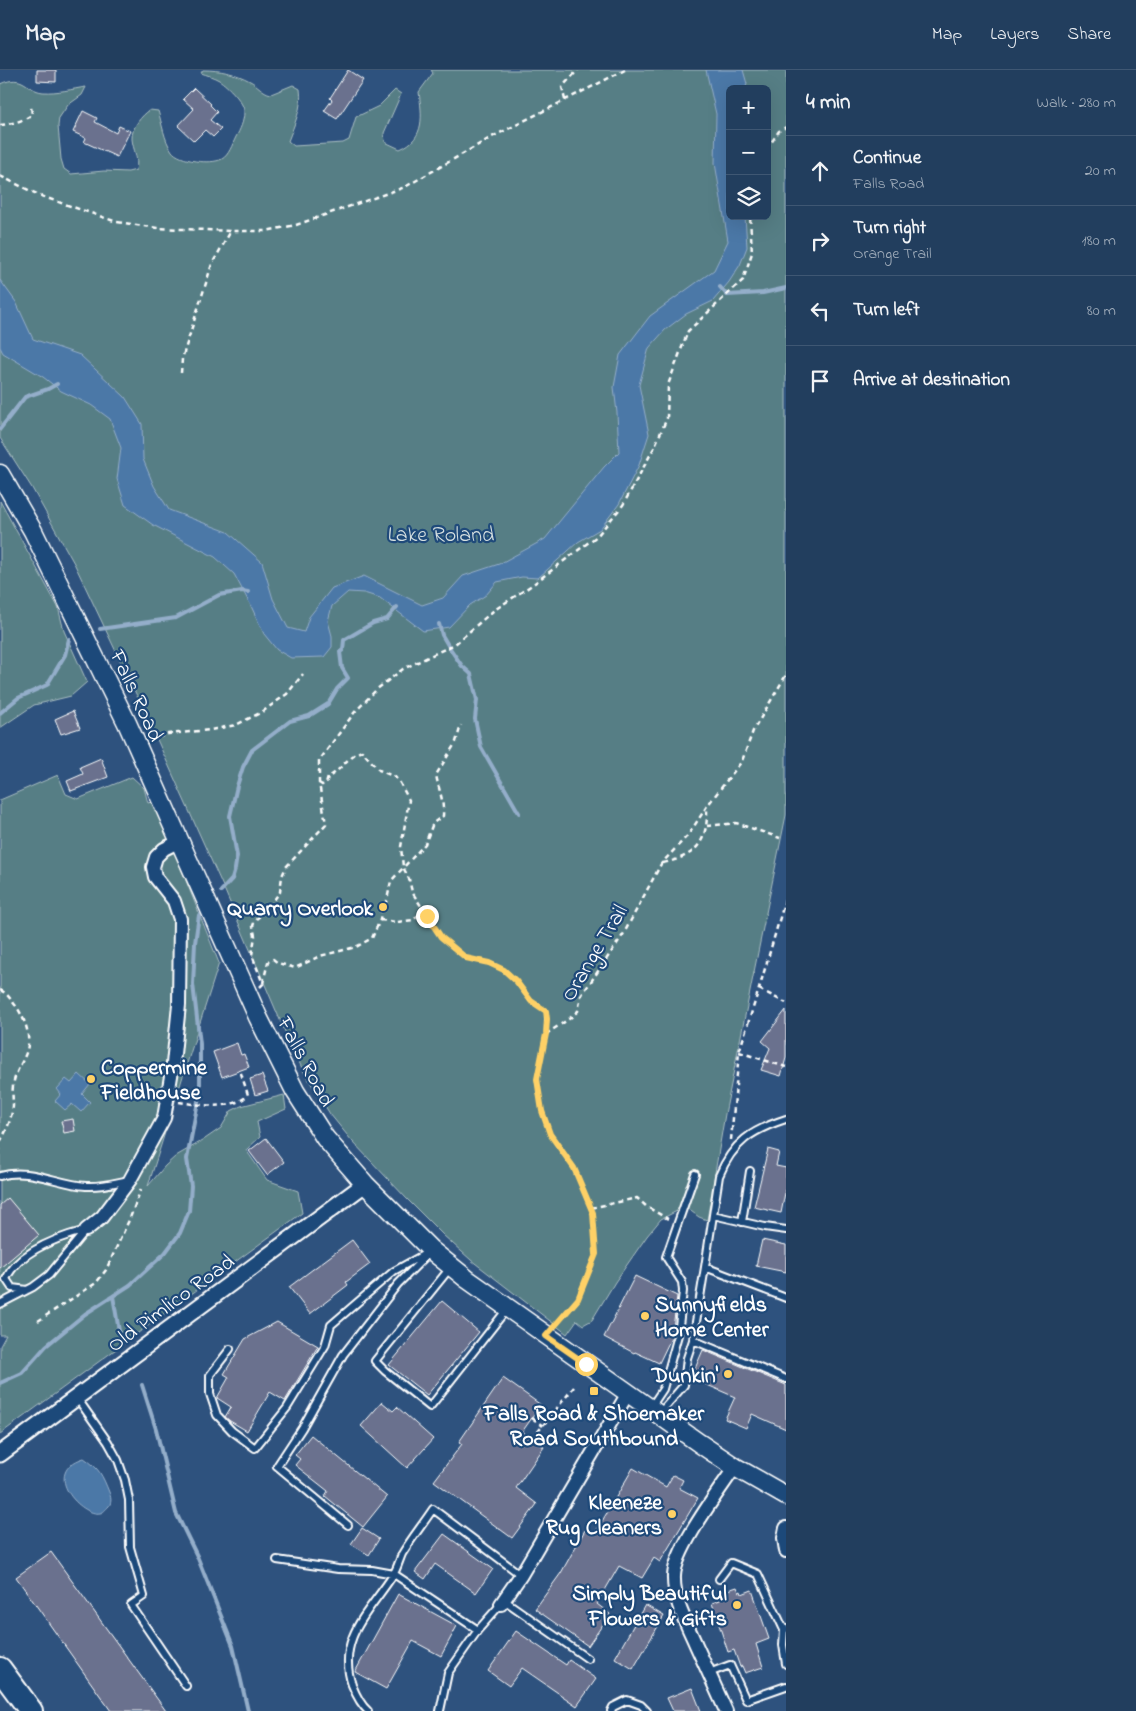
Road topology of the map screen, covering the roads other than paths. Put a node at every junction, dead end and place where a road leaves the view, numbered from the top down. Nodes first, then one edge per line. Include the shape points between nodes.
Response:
1 (0, 474) edge
2 (180, 841) junction
3 (786, 1119) edge
4 (750, 1171) dead end
5 (695, 1174) dead end
6 (0, 1176) edge
7 (130, 1180) junction
8 (365, 1184) junction
9 (713, 1215) junction
10 (742, 1222) junction
11 (86, 1230) junction
12 (786, 1230) edge
13 (432, 1250) junction
14 (451, 1267) junction
15 (704, 1267) junction
16 (27, 1290) junction
17 (786, 1298) edge
18 (0, 1304) edge
19 (507, 1309) junction
20 (693, 1340) junction
21 (230, 1349) dead end
22 (786, 1379) edge
23 (628, 1393) junction
24 (76, 1397) junction
25 (654, 1411) junction
26 (0, 1454) edge
27 (735, 1467) junction
28 (786, 1496) edge
29 (348, 1525) dead end
30 (786, 1528) edge
31 (786, 1551) edge
32 (277, 1560) dead end
33 (394, 1574) junction
34 (520, 1575) junction
35 (719, 1579) dead end
36 (502, 1602) junction
37 (785, 1629) edge
38 (478, 1630) junction
39 (588, 1659) dead end
40 (786, 1664) edge
41 (0, 1669) edge
42 (709, 1673) junction
43 (186, 1686) dead end
44 (786, 1686) edge
45 (31, 1711) edge
46 (368, 1711) edge
47 (440, 1711) edge
48 (611, 1711) edge
49 (647, 1711) edge
50 (726, 1711) edge

1 - 2 main road, Falls Road via 64,591
2 - 7 street via 164,849 153,866 155,877 174,901 180,919 180,1005 171,1080 164,1118
2 - 8 main road, Falls Road via 255,988 273,1050 325,1138
3 - 9 lane via 757,1131 731,1152 719,1176
4 - 10 lane
5 - 25 lane via 666,1257 682,1282 683,1291 678,1335
6 - 7 lane via 26,1173 85,1186
7 - 11 street via 102,1217
8 - 13 main road, Falls Road
8 - 24 street, Old Pimlico Road
9 - 10 lane
9 - 15 lane
10 - 12 lane
11 - 16 lane via 49,1275
11 - 16 lane via 42,1245 15,1267 6,1279 8,1284 12,1288
13 - 14 main road, Falls Road
13 - 21 lane via 394,1271 331,1325 325,1346 287,1408 255,1448 217,1415 210,1394 210,1375
13 - 29 lane via 398,1284 343,1355 277,1466
14 - 19 main road, Falls Road
14 - 19 lane via 375,1361 430,1407
15 - 17 lane
15 - 20 lane
16 - 18 lane
19 - 23 main road, Falls Road
20 - 22 lane
20 - 25 lane via 684,1385
23 - 25 main road, Falls Road
23 - 34 street
24 - 26 street, Old Pimlico Road
24 - 43 lane via 108,1442 125,1480 129,1500 130,1547 144,1596 131,1605
25 - 27 main road, Falls Road
27 - 28 main road, Falls Road
27 - 42 street via 682,1549 674,1576 681,1611
30 - 31 street
32 - 33 lane
33 - 34 lane via 402,1555 433,1509
33 - 38 lane
33 - 46 lane via 365,1614 348,1646 350,1679 362,1706
34 - 36 street
35 - 37 lane via 731,1563 758,1574
36 - 38 lane
36 - 39 lane
37 - 40 lane
38 - 47 lane via 448,1674
41 - 45 highway
42 - 44 lane via 730,1665 746,1700
42 - 50 street
48 - 49 lane via 627,1700 641,1704

